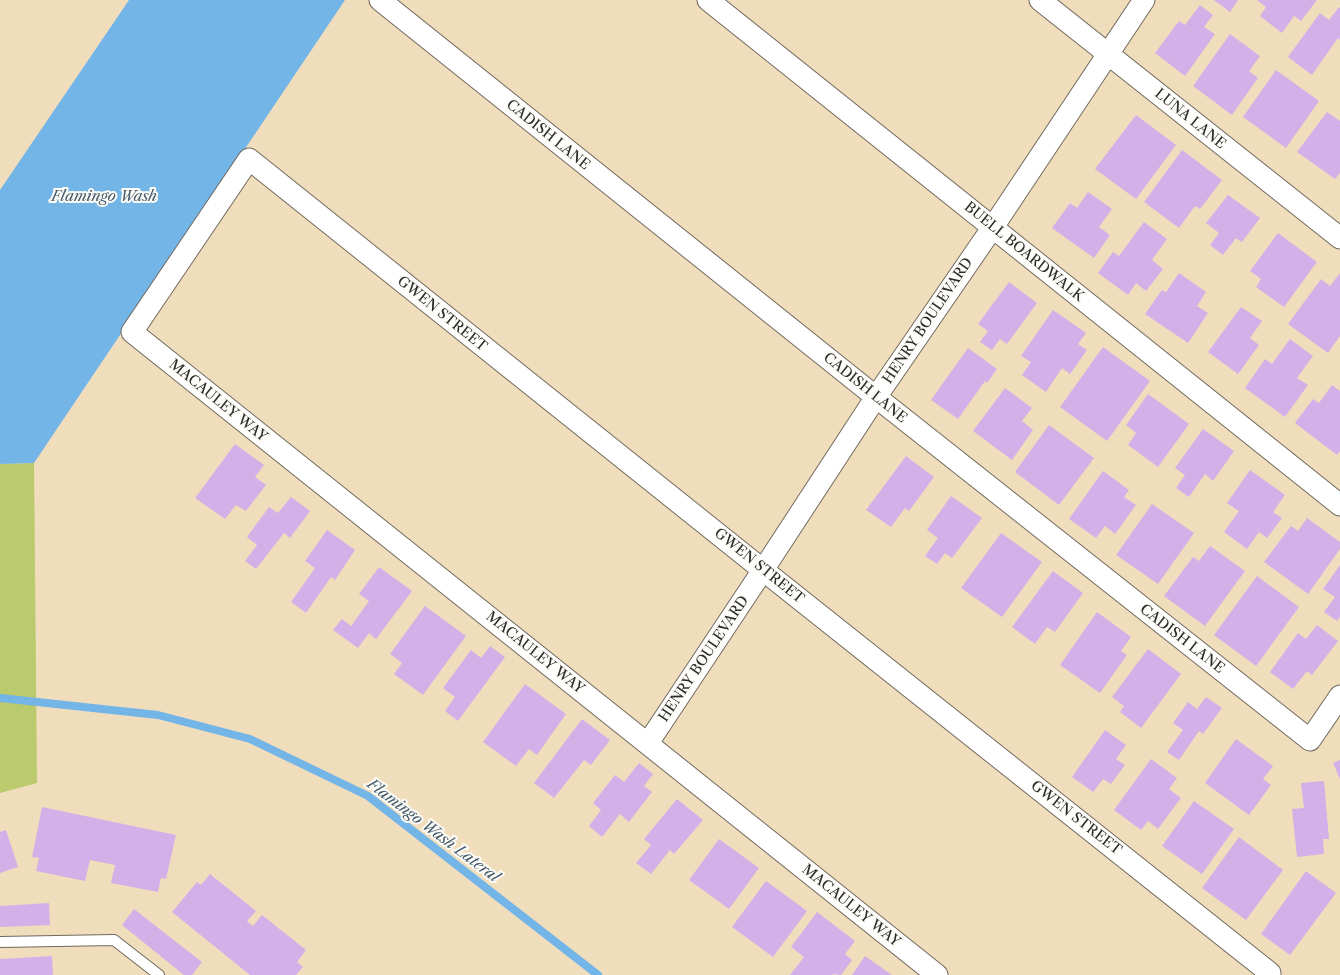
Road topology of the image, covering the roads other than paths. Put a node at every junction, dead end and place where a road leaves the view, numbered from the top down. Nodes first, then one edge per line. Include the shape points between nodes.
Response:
1 (380, 0) edge
2 (708, 0) edge
3 (1040, 0) edge
4 (1144, 0) edge
5 (1108, 54) junction
6 (993, 227) junction
7 (1340, 238) edge
8 (132, 332) joint
9 (876, 397) junction
10 (1340, 505) edge
11 (763, 570) junction
12 (1340, 696) edge
13 (648, 743) junction
14 (0, 942) edge
15 (1269, 974) edge
16 (159, 975) edge
17 (937, 975) edge

1 - 9 street, CADISH LANE
2 - 6 street, BUELL BOARDWALK
3 - 5 street, LUNA LANE
4 - 5 street, HENRY BOULEVARD
5 - 6 street, HENRY BOULEVARD
5 - 7 street, LUNA LANE
6 - 9 street, HENRY BOULEVARD
6 - 10 street, BUELL BOARDWALK
8 - 11 street, GWEN STREET via 249,159
8 - 13 street, MACAULEY WAY
9 - 11 street, HENRY BOULEVARD
9 - 12 street, CADISH LANE via 1310,740
11 - 13 street, HENRY BOULEVARD
11 - 15 street, GWEN STREET
13 - 17 street, MACAULEY WAY
14 - 16 lane via 114,940

